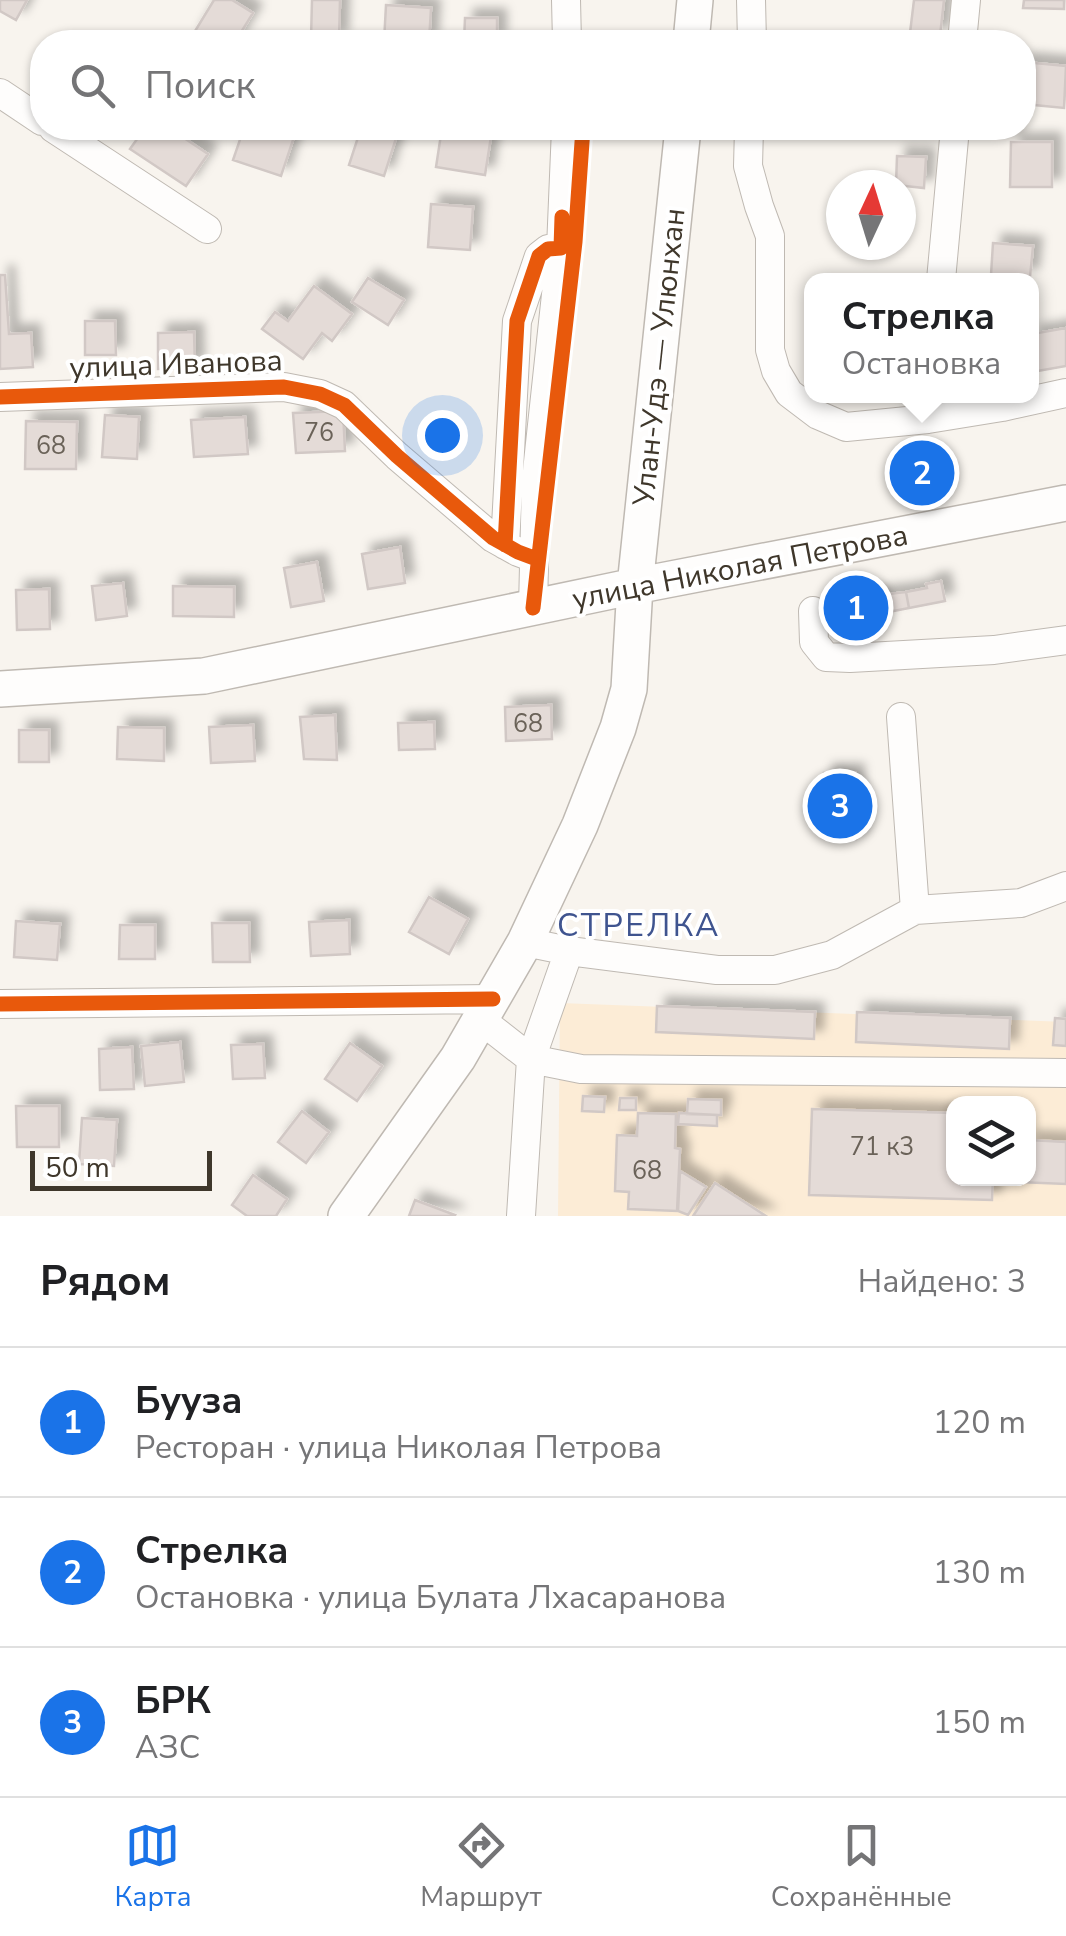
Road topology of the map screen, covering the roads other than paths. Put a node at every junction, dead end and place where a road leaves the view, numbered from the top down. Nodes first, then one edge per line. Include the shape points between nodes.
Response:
1 (566, 0) edge
2 (695, 0) edge
3 (750, 0) edge
4 (966, 0) edge
5 (567, 30) edge
6 (692, 30) edge
7 (751, 30) edge
8 (963, 30) edge
9 (0, 93) edge
10 (30, 113) edge
11 (70, 140) edge
12 (566, 140) edge
13 (682, 140) edge
14 (749, 140) edge
15 (954, 140) edge
16 (206, 229) dead end
17 (561, 248) junction
18 (942, 273) edge
19 (1066, 392) edge
20 (0, 397) edge
21 (1039, 398) edge
22 (1019, 403) edge
23 (929, 407) edge
24 (1066, 503) edge
25 (505, 545) junction
26 (534, 558) junction
27 (635, 586) junction
28 (533, 608) junction
29 (813, 611) dead end
30 (1066, 640) edge
31 (0, 689) edge
32 (901, 717) dead end
33 (1066, 886) edge
34 (915, 910) junction
35 (525, 942) junction
36 (569, 951) junction
37 (0, 1004) edge
38 (487, 1009) junction
39 (531, 1059) junction
40 (1066, 1072) edge
41 (346, 1216) edge
42 (521, 1216) edge

1 - 5 street
2 - 6 main road
3 - 7 street
4 - 8 street
9 - 10 street
11 - 16 street
12 - 17 street
13 - 27 main road, Улан-Удэ — Улюнхан
14 - 23 street via 748,166 770,236 770,350 789,393 846,427
15 - 18 street
17 - 25 street via 539,256 518,321
17 - 26 street
19 - 21 street
20 - 25 street, улица Иванова via 284,387 320,394 344,406
22 - 23 street
24 - 27 main road, улица Николая Петрова
25 - 26 street, улица Иванова
26 - 28 street
27 - 28 main road, улица Николая Петрова
27 - 35 main road, Улан-Удэ — Улюнхан via 628,689 618,728
28 - 31 main road, улица Николая Петрова via 204,676
29 - 30 street via 814,642 826,657
32 - 34 street
33 - 34 street via 1020,903
34 - 36 street via 832,956 775,970 717,970
35 - 36 street
35 - 38 main road, Улан-Удэ — Улюнхан
36 - 39 street
37 - 38 street
38 - 39 street
38 - 41 main road, Улан-Удэ — Улюнхан
39 - 40 street via 581,1070
39 - 42 street

